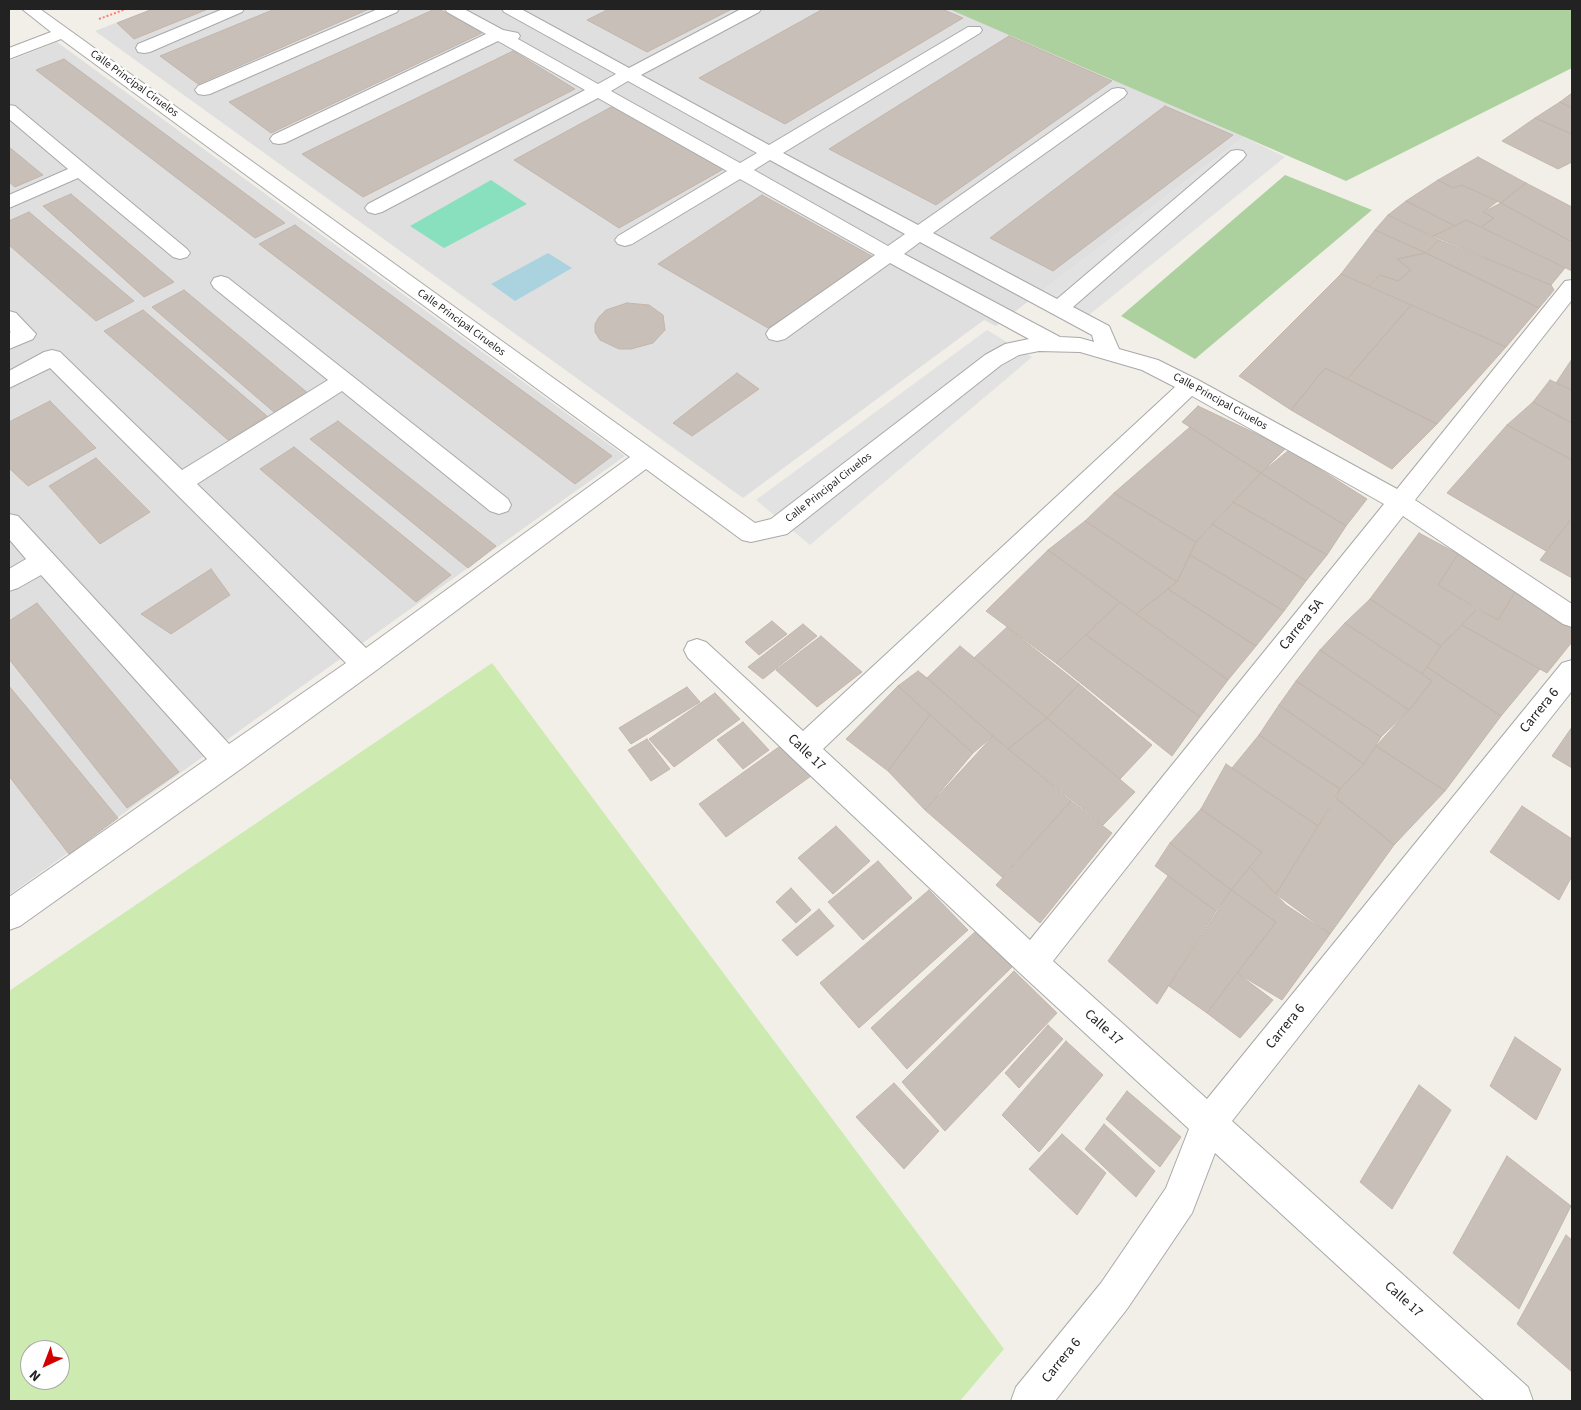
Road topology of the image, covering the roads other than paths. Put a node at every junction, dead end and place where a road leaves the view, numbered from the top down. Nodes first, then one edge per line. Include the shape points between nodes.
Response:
1 (30, 9) edge
2 (236, 9) edge
3 (391, 9) edge
4 (452, 9) edge
5 (510, 9) edge
6 (753, 9) edge
7 (537, 16) junction
8 (974, 30) dead end
9 (63, 33) junction
10 (498, 35) junction
11 (144, 48) dead end
12 (9, 54) edge
13 (626, 74) junction
14 (597, 89) junction
15 (204, 90) dead end
16 (1118, 93) dead end
17 (9, 110) edge
18 (278, 139) dead end
19 (770, 153) junction
20 (1237, 155) dead end
21 (80, 170) junction
22 (742, 170) junction
23 (9, 202) edge
24 (375, 208) dead end
25 (920, 233) junction
26 (625, 240) dead end
27 (180, 253) dead end
28 (890, 255) junction
29 (221, 283) dead end
30 (1572, 286) edge
31 (1051, 305) junction
32 (9, 318) edge
33 (1016, 324) junction
34 (777, 334) dead end
35 (9, 342) edge
36 (1055, 344) junction
37 (1109, 352) junction
38 (9, 380) edge
39 (344, 380) junction
40 (1190, 385) junction
41 (646, 457) junction
42 (180, 483) junction
43 (1401, 502) junction
44 (499, 505) dead end
45 (9, 523) edge
46 (43, 561) junction
47 (9, 581) edge
48 (1572, 617) edge
49 (697, 650) dead end
50 (365, 664) junction
51 (1572, 671) edge
52 (804, 750) junction
53 (228, 762) junction
54 (9, 916) edge
55 (1032, 964) junction
56 (1209, 1123) junction
57 (1030, 1401) edge
58 (1514, 1401) edge

1 - 9 street, Calle Principal Ciruelos
2 - 11 street
3 - 15 street
4 - 10 street
5 - 7 street
6 - 13 street
7 - 10 street via 526,33
7 - 13 street
8 - 19 street
9 - 12 street
9 - 41 street, Calle Principal Ciruelos
10 - 14 street
10 - 18 street
13 - 14 street
13 - 19 street
14 - 22 street
14 - 24 street
16 - 25 street
17 - 21 street
19 - 22 street
19 - 25 street
20 - 31 street
21 - 23 street
21 - 27 street
22 - 26 street
22 - 28 street
25 - 28 street
25 - 31 street
28 - 33 street
28 - 34 street
29 - 39 street
30 - 43 street, Carrera 5A
31 - 33 street
31 - 37 street via 1101,331
32 - 35 street via 25,334
33 - 36 street
36 - 37 street, Calle Principal Ciruelos
36 - 41 street, Calle Principal Ciruelos via 1013,350 993,360 778,527 751,533
37 - 40 street, Calle Principal Ciruelos via 1150,365
38 - 42 street via 52,357
39 - 42 street
39 - 44 street
40 - 43 street, Calle Principal Ciruelos
40 - 52 street
41 - 50 street
42 - 50 street
43 - 48 street, Calle Principal Ciruelos
43 - 55 street, Carrera 5A
45 - 46 street
46 - 47 street
46 - 53 street
49 - 52 street, Calle 17
50 - 53 street
51 - 56 street, Carrera 6
52 - 55 street, Calle 17
53 - 54 street
55 - 56 street, Calle 17
56 - 57 street, Carrera 6 via 1179,1200 1114,1296
56 - 58 street, Calle 17

